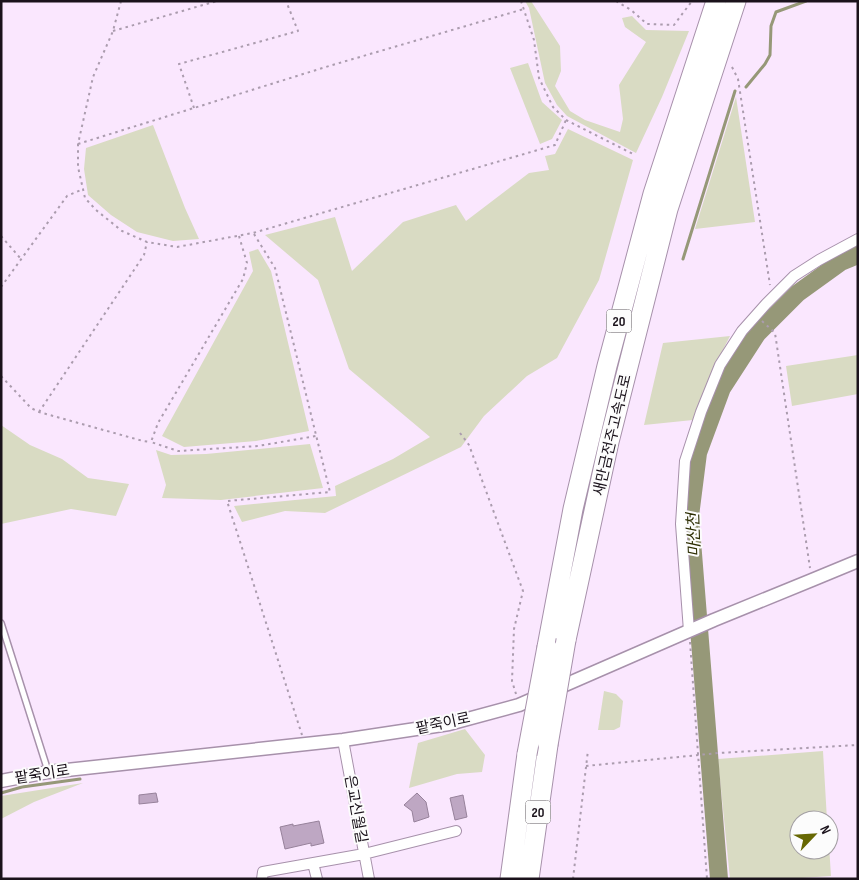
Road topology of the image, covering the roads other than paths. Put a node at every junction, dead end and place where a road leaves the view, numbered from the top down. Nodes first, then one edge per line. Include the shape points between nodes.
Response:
1 (716, 1) edge
2 (736, 1) edge
3 (858, 239) edge
4 (858, 560) edge
5 (1, 623) edge
6 (691, 630) junction
7 (343, 740) junction
8 (48, 772) junction
9 (1, 781) edge
10 (456, 831) dead end
11 (364, 854) junction
12 (313, 863) junction
13 (262, 879) edge
14 (316, 879) edge
15 (369, 879) edge
16 (510, 879) edge
17 (529, 879) edge

1 - 16 highway, 새만금전주고속도로 / 20, bridge via 653,194 573,509 527,754
2 - 17 highway, 새만금전주고속도로 / 20, bridge via 668,209 609,442 566,640
3 - 6 street via 794,276 742,331 720,365 685,461 681,524
4 - 6 street, 팥죽이로
5 - 8 lane
6 - 7 street, 팥죽이로 via 518,704 449,724
7 - 8 street, 팥죽이로
7 - 11 street, 은교신월길
8 - 9 street, 팥죽이로
10 - 11 street
11 - 12 street
11 - 15 street, 은교신월길
12 - 13 street via 263,872
12 - 14 street

